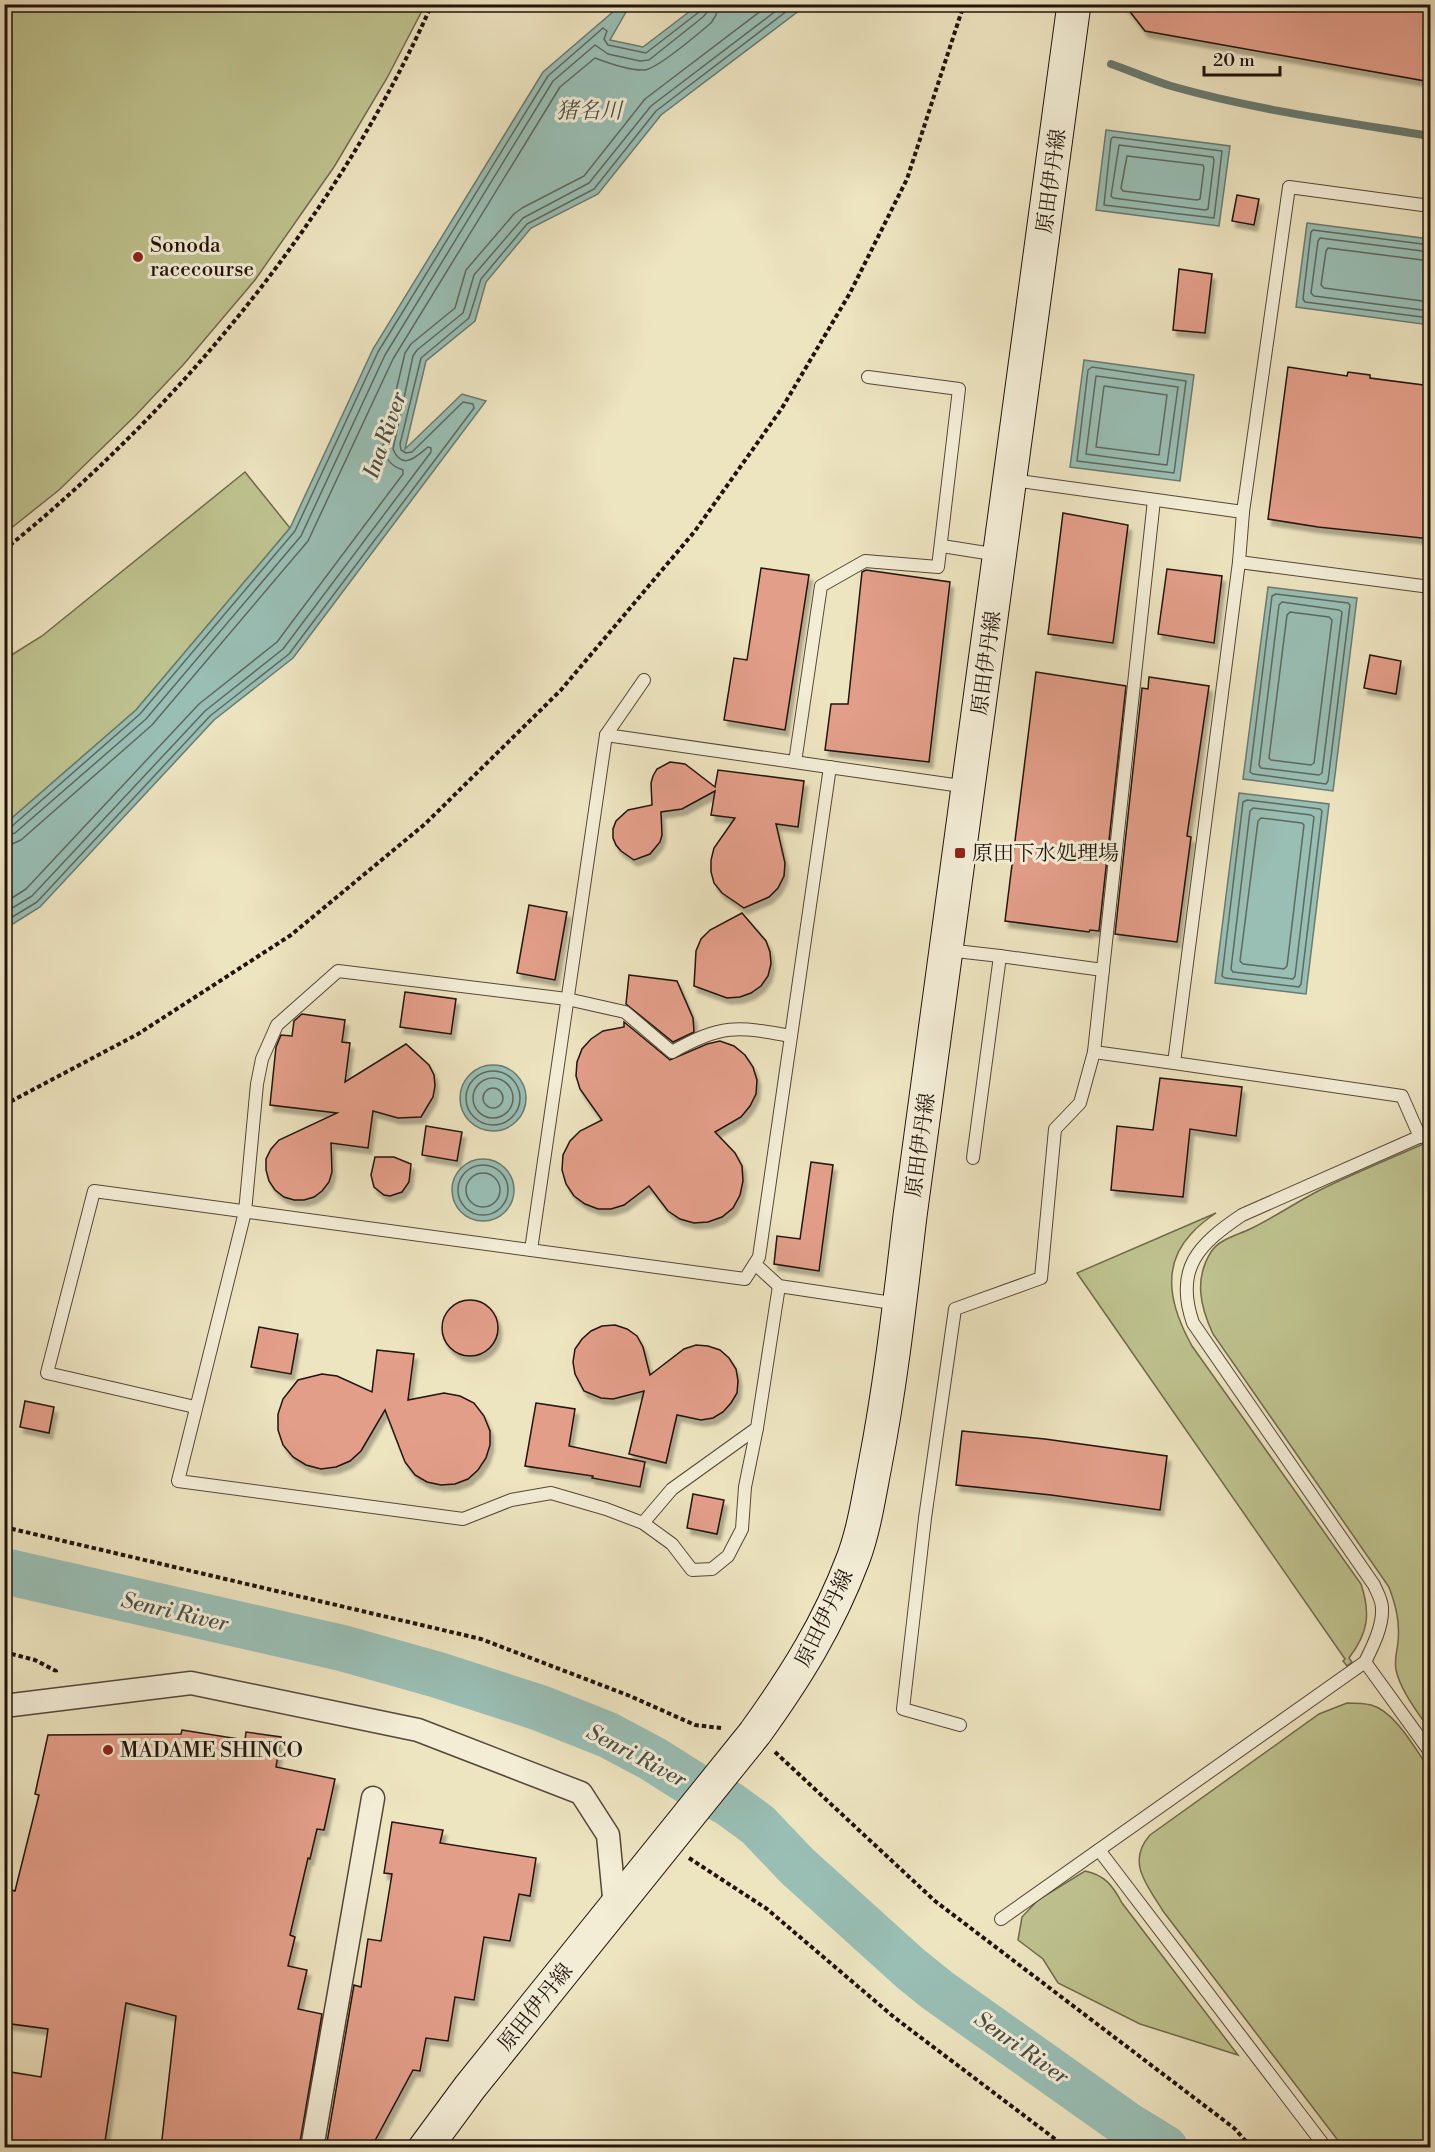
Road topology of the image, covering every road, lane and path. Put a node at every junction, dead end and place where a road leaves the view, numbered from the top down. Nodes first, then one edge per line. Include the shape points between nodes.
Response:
1 (432, 4) edge
2 (964, 4) edge
3 (1074, 4) edge
4 (1431, 206) edge
5 (868, 377) dead end
6 (1011, 480) junction
7 (1154, 500) junction
8 (1243, 512) junction
9 (942, 546) junction
10 (4, 550) edge
11 (1000, 556) junction
12 (1239, 562) junction
13 (1431, 587) edge
14 (644, 680) dead end
15 (606, 735) junction
16 (795, 762) junction
17 (830, 767) junction
18 (969, 787) junction
19 (947, 950) junction
20 (1000, 956) junction
21 (1103, 970) junction
22 (567, 999) junction
23 (791, 1036) junction
24 (1095, 1052) junction
25 (1174, 1063) junction
26 (4, 1105) edge
27 (1425, 1134) edge
28 (973, 1158) dead end
29 (245, 1212) junction
30 (531, 1250) junction
31 (754, 1264) junction
32 (779, 1286) junction
33 (899, 1304) junction
34 (195, 1407) junction
35 (757, 1428) junction
36 (643, 1523) junction
37 (4, 1527) edge
38 (4, 1652) edge
39 (1365, 1662) junction
40 (59, 1700) junction
41 (4, 1706) edge
42 (960, 1725) dead end
43 (748, 1742) junction
44 (1431, 1752) edge
45 (373, 1798) dead end
46 (671, 1836) junction
47 (1099, 1850) junction
48 (615, 1908) junction
49 (1000, 1919) dead end
50 (312, 2148) edge
51 (425, 2148) edge
52 (1067, 2148) edge
53 (1251, 2148) edge
54 (1326, 2148) edge

1 - 10 path via 350,161 288,254 133,435 55,509
2 - 26 path via 907,179 850,293 782,408 694,531 561,690 425,824 291,935 138,1034
3 - 6 street, 原田伊丹線
4 - 8 lane via 1289,187
5 - 9 lane via 959,389
6 - 7 lane
6 - 11 street, 原田伊丹線
7 - 8 lane
7 - 21 lane
8 - 12 lane
9 - 11 lane
9 - 16 lane via 938,567 865,561 821,586
11 - 18 street, 原田伊丹線
12 - 13 lane
12 - 25 lane
14 - 15 lane
15 - 16 lane
15 - 22 lane
16 - 17 lane
17 - 18 lane
17 - 23 lane
18 - 19 street, 原田伊丹線
19 - 20 lane
19 - 33 street, 原田伊丹線
20 - 21 lane
20 - 28 lane
21 - 24 lane
22 - 23 lane via 625,1012 672,1052 695,1038 727,1028
22 - 29 lane via 338,971 277,1025 262,1059
22 - 30 lane
23 - 31 lane via 759,1257
24 - 25 lane
24 - 42 lane via 1080,1103 1054,1129 1041,1278 955,1309 903,1709
25 - 27 lane via 1402,1096
27 - 39 lane via 1242,1215 1214,1234 1199,1251 1186,1287 1186,1304 1193,1323 1374,1585 1382,1605 1381,1619
29 - 30 lane
29 - 34 lane
29 - 34 lane via 94,1191 47,1373
30 - 31 lane via 745,1279
31 - 32 lane
32 - 33 lane
32 - 35 lane
33 - 43 street, 原田伊丹線 via 885,1413 854,1556 825,1625 789,1687
34 - 36 lane via 178,1481 463,1519 511,1500 551,1493
35 - 36 lane via 672,1489
35 - 36 lane via 742,1529 720,1563 711,1569 692,1570 672,1544
37 - 43 path via 482,1639 695,1725
38 - 40 path via 35,1660 56,1671
39 - 44 lane
39 - 47 lane
40 - 41 street
40 - 48 street via 191,1683 418,1730 581,1793 608,1835
43 - 46 street, 原田伊丹線
43 - 53 path via 934,1901 1225,2121
45 - 50 street
46 - 48 street, 原田伊丹線
46 - 52 path via 767,1909 895,2018
47 - 49 lane
47 - 54 lane
48 - 51 street, 原田伊丹線

